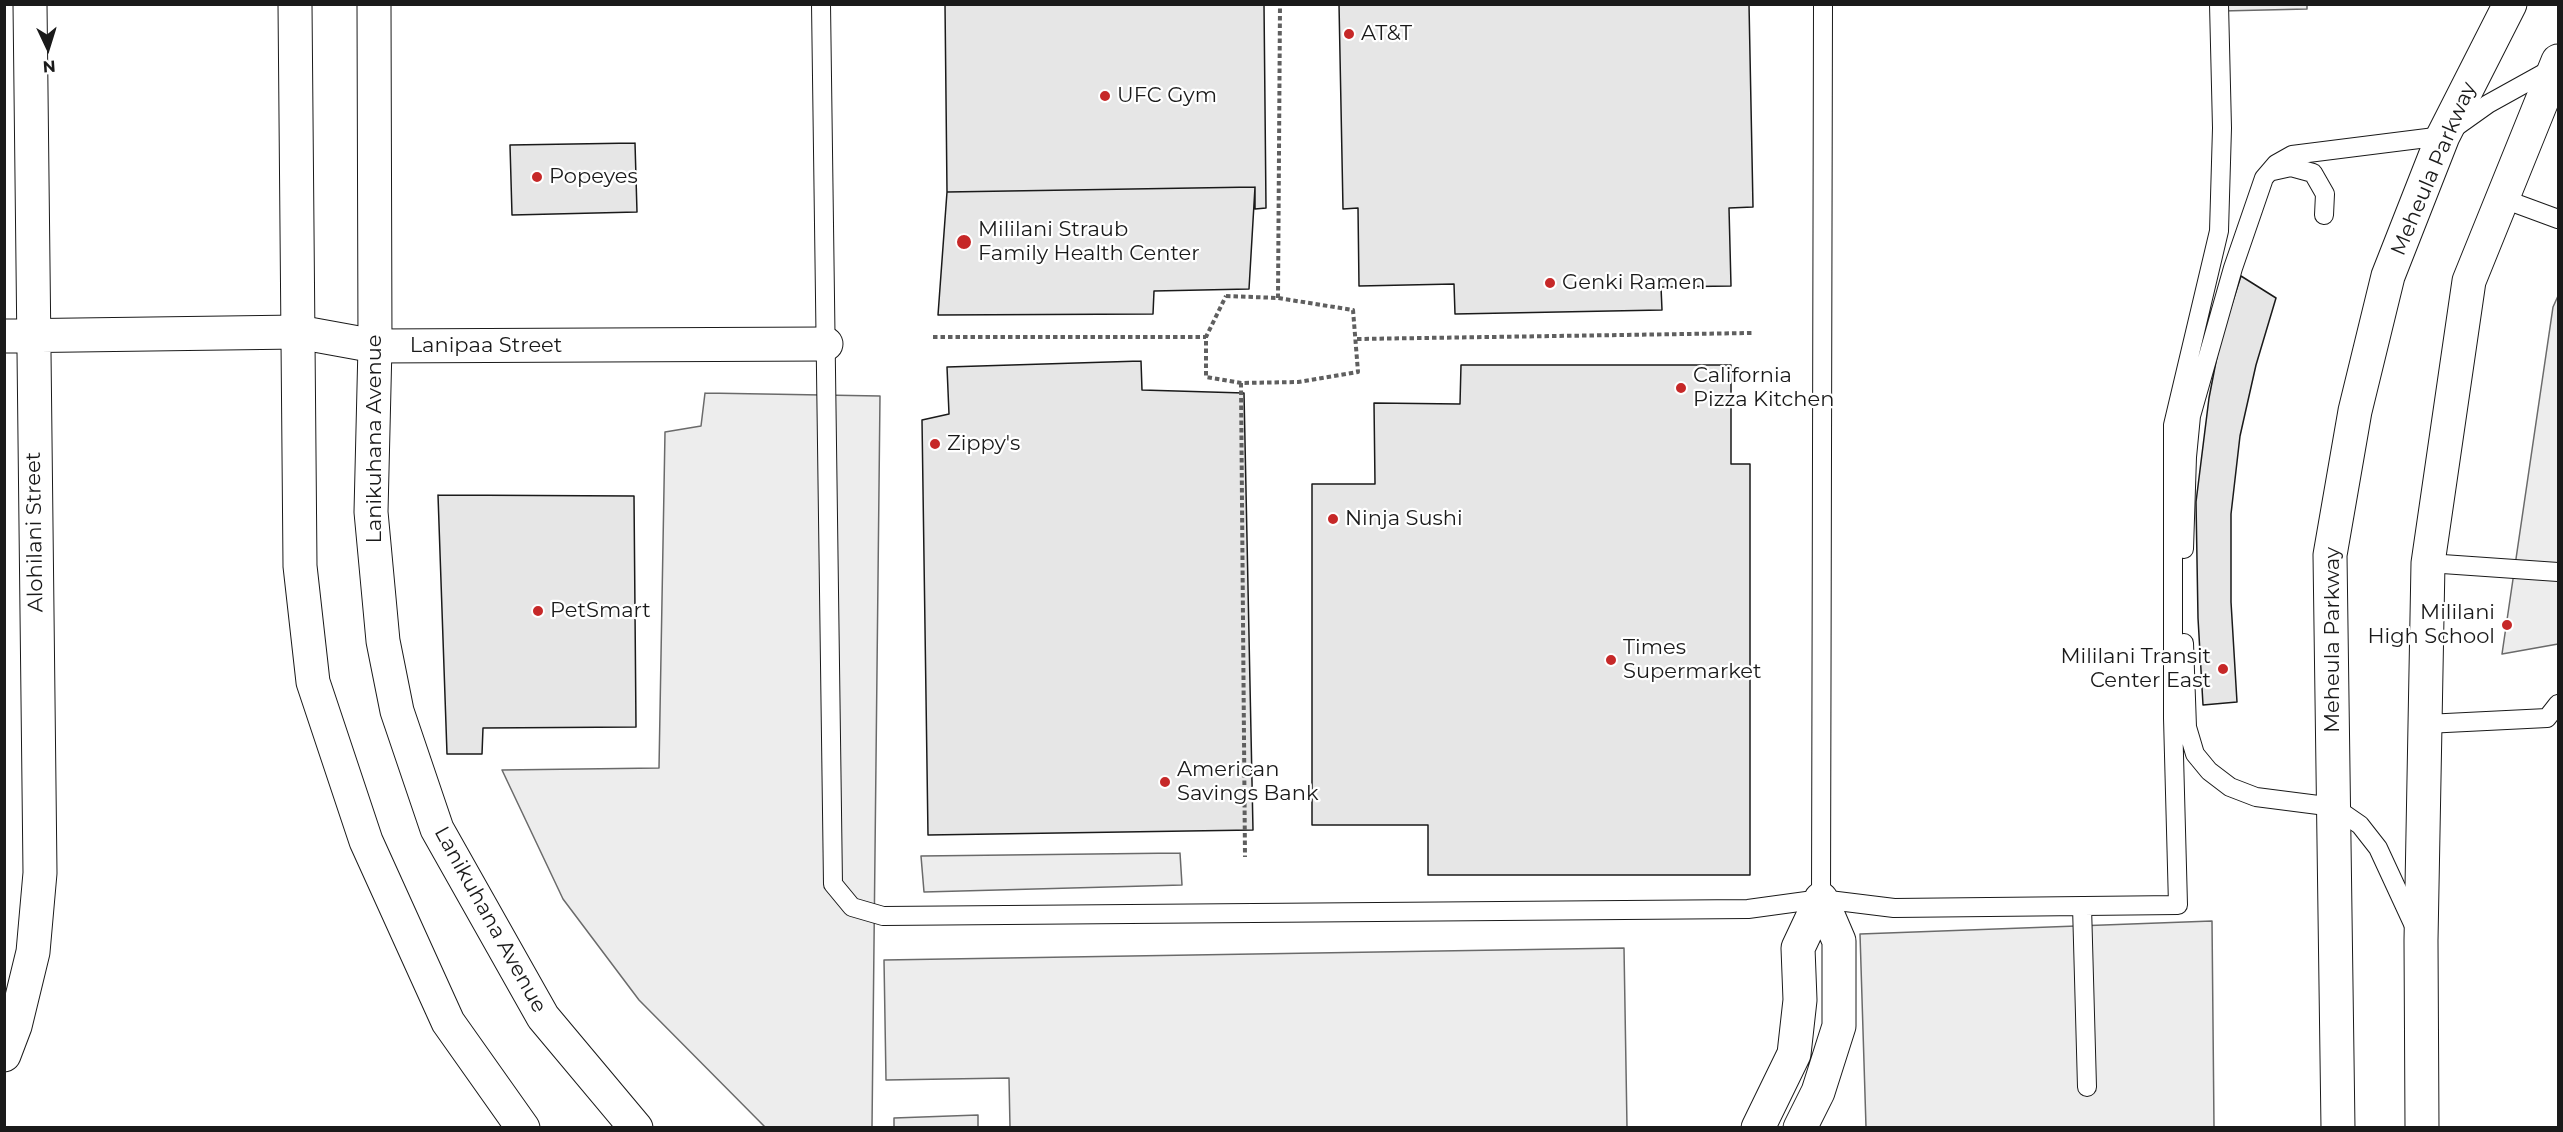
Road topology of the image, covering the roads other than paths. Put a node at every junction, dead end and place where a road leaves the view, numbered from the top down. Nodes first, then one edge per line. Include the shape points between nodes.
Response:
1 (30, 4) edge
2 (295, 4) edge
3 (374, 4) edge
4 (821, 4) edge
5 (1823, 4) edge
6 (2219, 4) edge
7 (2510, 4) edge
8 (2557, 64) edge
9 (2443, 136) junction
10 (2264, 178) junction
11 (2501, 198) junction
12 (2324, 215) dead end
13 (2559, 219) edge
14 (298, 332) junction
15 (18, 335) edge
16 (826, 344) junction
17 (375, 346) junction
18 (2428, 563) junction
19 (2559, 572) edge
20 (2559, 704) edge
21 (2426, 724) junction
22 (2334, 807) junction
23 (1821, 899) junction
24 (2082, 906) junction
25 (2421, 940) junction
26 (4, 1055) edge
27 (2087, 1087) dead end
28 (523, 1128) edge
29 (636, 1128) edge
30 (1758, 1128) edge
31 (1800, 1128) edge
32 (2338, 1128) edge
33 (2422, 1128) edge

1 - 15 main road, Alohilani Street
2 - 14 main road
3 - 17 main road, Lanikuhana Avenue
4 - 16 lane
5 - 23 lane
6 - 24 lane via 2219,231 2173,425 2173,718 2178,905
7 - 9 main road, Meheula Parkway
8 - 9 lane via 2488,104
8 - 11 main road
9 - 10 lane via 2292,154
9 - 22 main road, Meheula Parkway via 2388,276 2355,411 2330,555
10 - 12 lane via 2282,167 2299,167 2313,173 2325,194
10 - 22 lane via 2232,268 2192,416 2183,531 2187,727 2195,754 2230,787 2256,797
11 - 13 lane
11 - 18 main road via 2469,281
14 - 15 main road, Lanipaa Street
14 - 17 main road, Lanipaa Street
14 - 28 main road via 300,566 313,682 366,842 448,1022
15 - 26 main road, Alohilani Street via 40,873 33,952
16 - 17 main road, Lanipaa Street
16 - 23 lane via 833,884 852,907 883,916 1736,909
17 - 29 main road, Lanikuhana Avenue via 371,512 383,641 397,711 437,829 543,1017
18 - 19 lane
18 - 21 main road
20 - 21 lane via 2547,718
21 - 25 main road
22 - 25 lane via 2361,825 2378,848
22 - 32 main road, Meheula Parkway
23 - 24 lane via 1894,908
23 - 30 main road via 1798,948 1800,1000 1794,1054
23 - 31 main road via 1839,941 1839,1026 1818,1092
24 - 27 lane
25 - 33 main road

